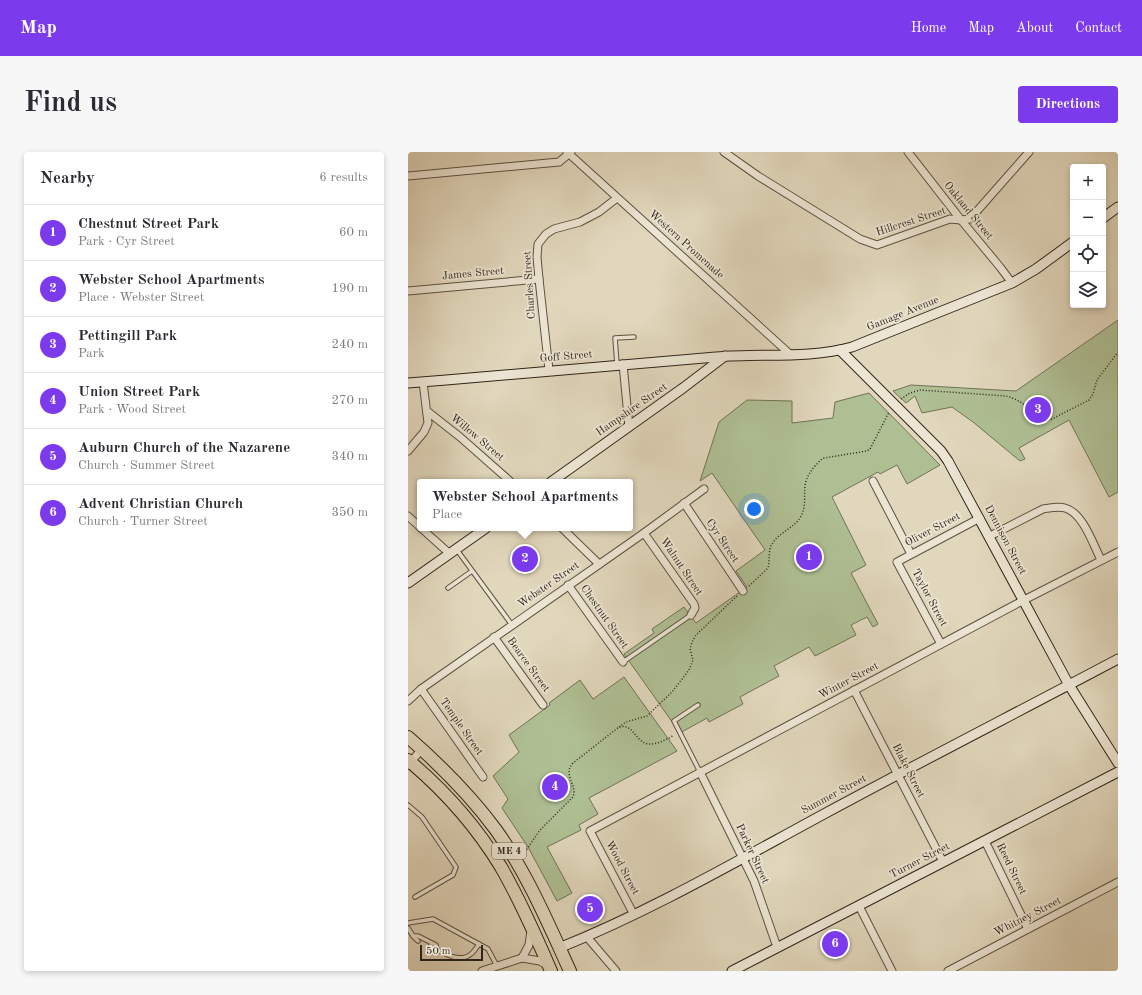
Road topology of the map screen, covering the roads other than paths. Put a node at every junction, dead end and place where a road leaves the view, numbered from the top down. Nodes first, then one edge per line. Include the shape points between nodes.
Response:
1 (724, 152) edge
2 (908, 152) edge
3 (1029, 152) edge
4 (569, 153) edge
5 (408, 176) edge
6 (617, 198) junction
7 (1118, 207) edge
8 (1106, 216) edge
9 (961, 220) junction
10 (1070, 244) edge
11 (539, 279) junction
12 (1012, 283) junction
13 (408, 290) edge
14 (634, 337) dead end
15 (840, 350) junction
16 (791, 355) junction
17 (725, 356) junction
18 (620, 364) junction
19 (549, 370) junction
20 (423, 382) junction
21 (408, 383) edge
22 (427, 411) junction
23 (629, 427) junction
24 (408, 451) edge
25 (508, 479) edge
26 (555, 479) edge
27 (873, 481) dead end
28 (704, 489) dead end
29 (684, 503) junction
30 (408, 516) edge
31 (980, 518) junction
32 (417, 525) edge
33 (424, 531) edge
34 (482, 531) edge
35 (565, 531) edge
36 (644, 533) junction
37 (990, 536) junction
38 (453, 552) junction
39 (1118, 552) edge
40 (911, 554) junction
41 (1101, 560) junction
42 (897, 562) joint
43 (599, 564) junction
44 (472, 571) junction
45 (408, 583) edge
46 (568, 585) junction
47 (448, 588) dead end
48 (742, 591) road end
49 (1024, 600) junction
50 (691, 615) joint
51 (512, 625) junction
52 (494, 637) junction
53 (941, 644) junction
54 (1118, 659) edge
55 (623, 662) joint
56 (1069, 684) junction
57 (421, 689) junction
58 (854, 690) junction
59 (408, 701) edge
60 (698, 704) dead end
61 (543, 706) dead end
62 (408, 737) edge
63 (422, 749) junction
64 (409, 762) edge
65 (1118, 763) edge
66 (700, 772) junction
67 (1118, 772) edge
68 (897, 774) junction
69 (483, 777) dead end
70 (409, 808) edge
71 (590, 831) joint
72 (985, 841) junction
73 (742, 858) junction
74 (943, 862) junction
75 (1118, 882) edge
76 (415, 897) dead end
77 (859, 906) junction
78 (634, 915) junction
79 (408, 923) edge
80 (408, 928) edge
81 (531, 928) junction
82 (1028, 929) junction
83 (412, 936) junction
84 (587, 937) junction
85 (418, 941) dead end
86 (479, 944) junction
87 (430, 946) dead end
88 (778, 947) junction
89 (559, 948) junction
90 (437, 950) junction
91 (522, 958) junction
92 (497, 966) junction
93 (550, 969) edge
94 (482, 971) edge
95 (570, 971) edge
96 (616, 971) edge
97 (732, 971) edge
98 (892, 971) edge
99 (948, 971) edge

1 - 9 street, Hillcrest Street via 860,239 877,246 950,219
2 - 9 street, Oakland Street
3 - 9 street, Hillcrest Street via 974,215 970,219
4 - 5 street via 559,162
4 - 6 street, Western Promenade
6 - 11 street, Charles Street via 599,212 580,222 554,229 540,239
6 - 16 street, Western Promenade
7 - 8 street
9 - 12 street, Oakland Street
10 - 12 street, Gamage Avenue
11 - 13 street, James Street
11 - 19 street, Charles Street
12 - 15 street, Gamage Avenue
14 - 18 lane via 615,338
15 - 16 street, Gamage Avenue
15 - 31 street, Dennison Street via 940,451
16 - 17 street, Gamage Avenue
17 - 18 street, Goff Street
17 - 23 street, Hampshire Street
18 - 19 street, Goff Street
18 - 23 street
19 - 20 street, Goff Street
20 - 21 street, Goff Street
20 - 22 street
22 - 24 street via 426,428
22 - 25 street, Willow Street
23 - 26 street, Hampshire Street
27 - 40 street
28 - 29 street, Webster Street
29 - 36 street, Webster Street
29 - 48 street, Cyr Street
30 - 32 street
31 - 37 street, Dennison Street
31 - 40 street, Oliver Street
33 - 38 street
34 - 38 street
35 - 43 street
36 - 43 street, Webster Street
36 - 50 street, Walnut Street via 694,604 695,608
37 - 41 street via 1043,509 1065,508 1077,514
37 - 49 street, Dennison Street
38 - 44 lane
38 - 45 street
39 - 41 street, Winter Street
40 - 42 street, Oliver Street
41 - 49 street, Winter Street
42 - 53 street, Taylor Street
43 - 46 street, Webster Street
44 - 47 lane
44 - 51 lane
46 - 51 street, Webster Street
46 - 55 street, Chestnut Street
49 - 53 street, Winter Street
49 - 56 street, Dennison Street
50 - 55 lane
51 - 52 street, Webster Street
52 - 57 street, Webster Street
52 - 61 street, Bearce Street
53 - 58 street, Winter Street
54 - 56 street, Summer Street
56 - 65 street, Dennison Street
56 - 68 street, Summer Street
57 - 59 street, Webster Street
57 - 69 street, Temple Street
58 - 66 street, Winter Street
58 - 68 street, Blake Street
60 - 66 lane via 674,720
62 - 63 highway, ME 4
63 - 64 street
63 - 89 highway, ME 4 via 448,774 497,831 514,858
64 - 81 highway, ME 4 via 435,783 479,835 500,866
66 - 71 street, Winter Street
66 - 73 street, Parker Street
67 - 72 street, Turner Street
68 - 73 street, Summer Street
68 - 74 street, Blake Street
70 - 76 lane via 422,817 456,867 453,875
71 - 78 street, Wood Street
72 - 74 street, Turner Street
72 - 82 street, Reed Street
73 - 78 street, Summer Street
73 - 88 street, Parker Street via 754,881
74 - 77 street, Turner Street
75 - 82 street, Whitney Street
77 - 88 street, Turner Street
77 - 98 street
78 - 84 street, Summer Street
79 - 86 lane via 433,920
80 - 83 lane
81 - 91 street via 529,945
81 - 93 highway, ME 4
82 - 99 street, Whitney Street
83 - 85 lane
83 - 90 lane via 418,936 436,945
84 - 89 street, Summer Street
84 - 96 street
86 - 90 lane via 471,955 459,958
86 - 92 lane via 488,949
87 - 90 lane
88 - 97 street, Turner Street
89 - 95 highway, ME 4
91 - 92 street
91 - 93 street via 540,961
92 - 94 street

